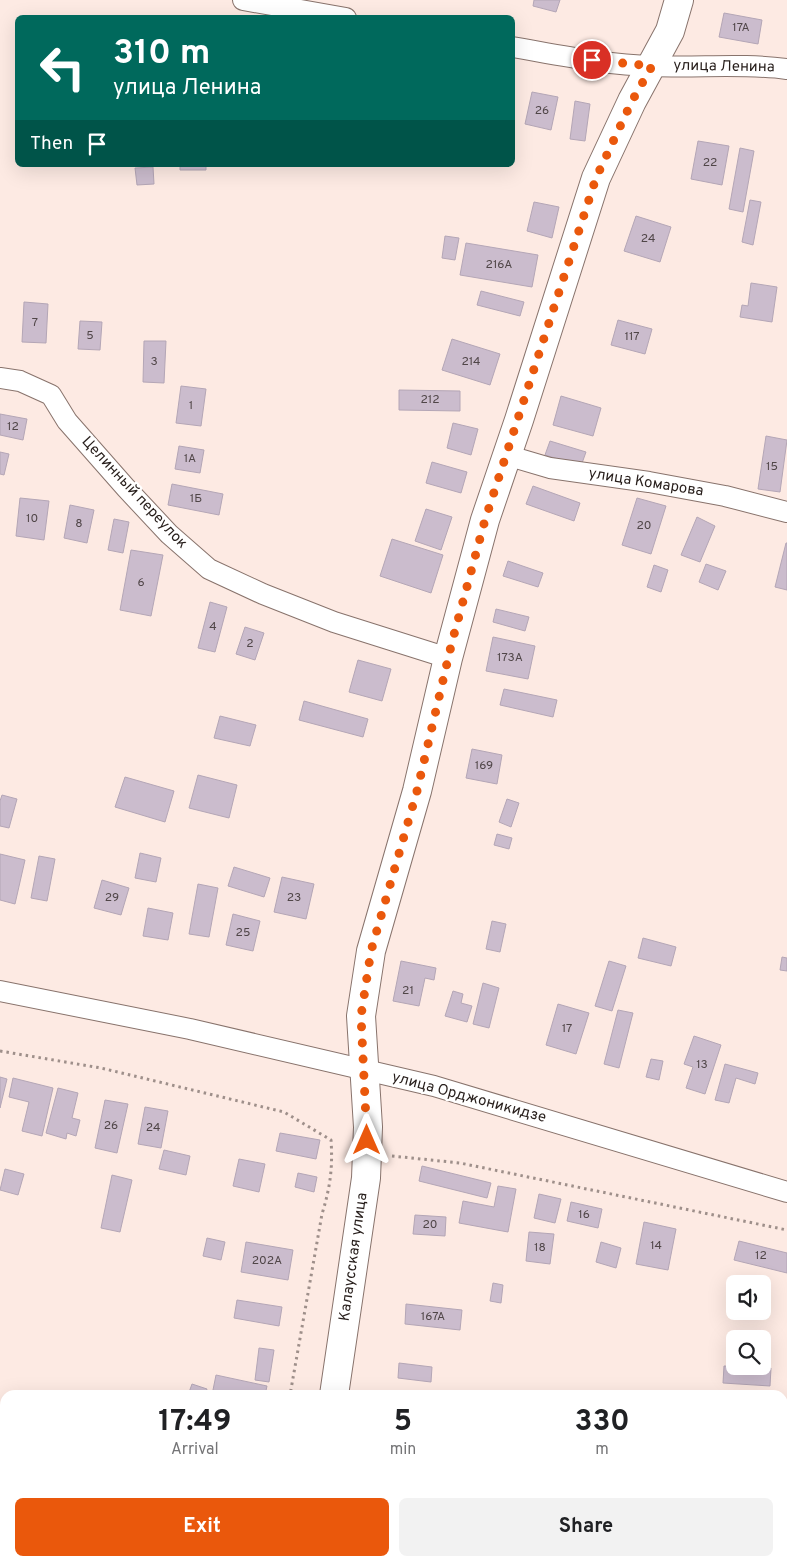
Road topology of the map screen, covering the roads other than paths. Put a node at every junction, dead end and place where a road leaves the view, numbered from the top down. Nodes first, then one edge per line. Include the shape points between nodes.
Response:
1 (243, 0) edge
2 (679, 0) edge
3 (329, 15) edge
4 (515, 47) edge
5 (652, 66) junction
6 (787, 69) edge
7 (0, 378) edge
8 (506, 455) junction
9 (787, 512) edge
10 (448, 658) junction
11 (0, 991) edge
12 (365, 1070) junction
13 (787, 1192) edge
14 (335, 1390) edge

1 - 3 street
2 - 5 street, Калаусская улица via 670,31
4 - 5 street, улица Ленина
5 - 6 street, улица Ленина via 766,66
5 - 8 street, Калаусская улица via 596,178
7 - 10 street, Целинный переулок via 20,381 51,395 67,421 126,488 169,534 209,568 334,622
8 - 9 street, улица Комарова via 550,468 725,496
8 - 10 street, Калаусская улица
10 - 12 street, Калаусская улица via 417,791 371,951 361,1016
11 - 12 street, улица Орджоникидзе via 190,1029
12 - 13 street, улица Орджоникидзе via 434,1086
12 - 14 street, Калаусская улица via 366,1178

